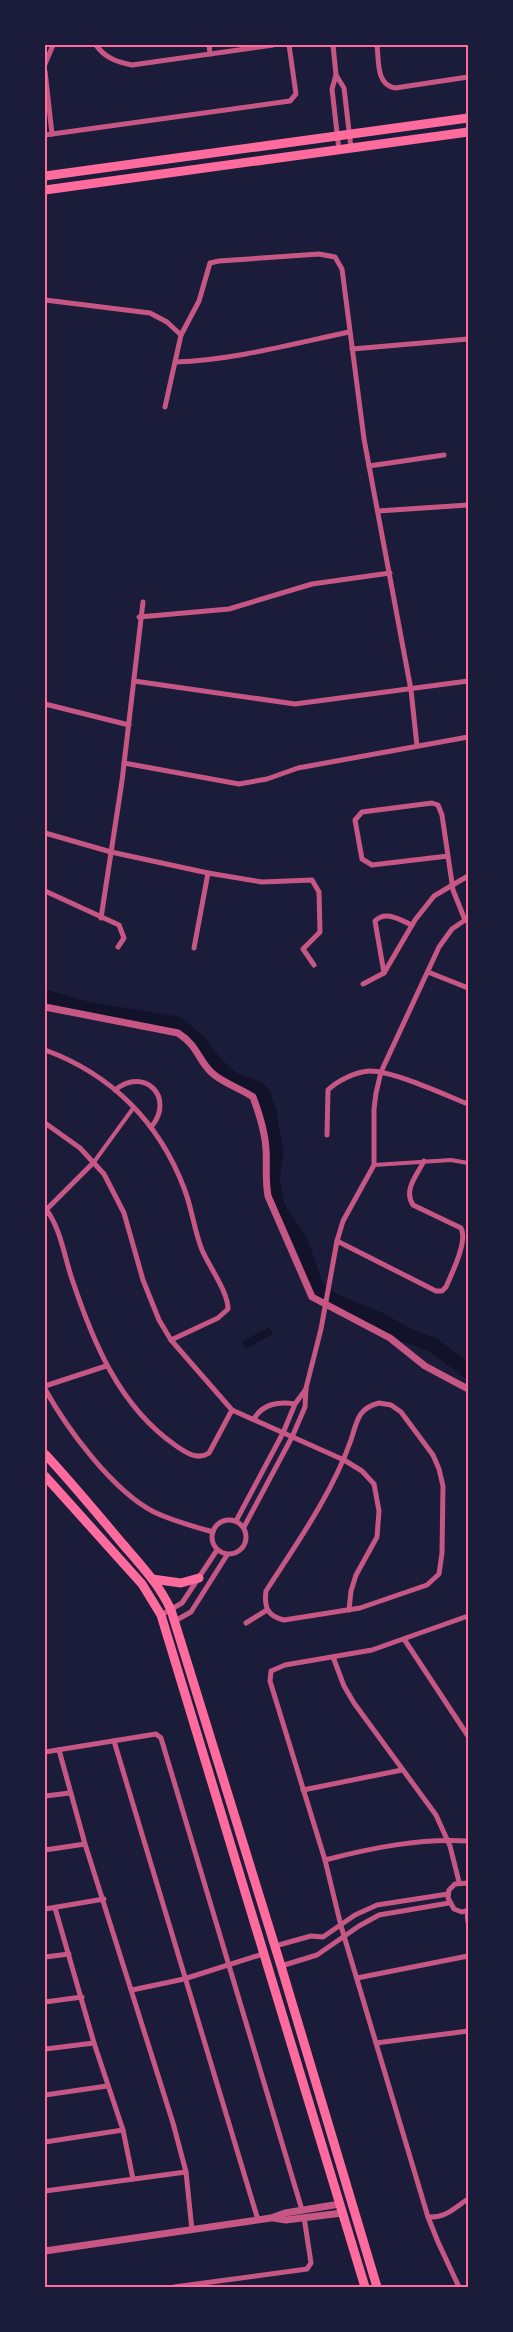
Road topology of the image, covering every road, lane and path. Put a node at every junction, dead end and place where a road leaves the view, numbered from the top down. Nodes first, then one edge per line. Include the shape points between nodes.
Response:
1 (53, 45) edge
2 (96, 45) edge
3 (209, 45) edge
4 (273, 45) edge
5 (289, 45) edge
6 (333, 45) edge
7 (377, 45) edge
8 (210, 54) junction
9 (45, 64) edge
10 (45, 71) edge
11 (336, 75) junction
12 (468, 77) edge
13 (468, 118) edge
14 (468, 132) edge
15 (52, 134) junction
16 (45, 135) edge
17 (349, 135) junction
18 (337, 136) junction
19 (351, 148) junction
20 (339, 150) junction
21 (45, 176) edge
22 (45, 190) edge
23 (45, 300) edge
24 (349, 332) junction
25 (181, 335) junction
26 (468, 339) edge
27 (352, 349) junction
28 (176, 362) junction
29 (165, 407) dead end
30 (444, 455) dead end
31 (369, 466) junction
32 (468, 505) edge
33 (378, 511) junction
34 (390, 573) junction
35 (142, 602) dead end
36 (139, 617) junction
37 (134, 681) junction
38 (468, 681) edge
39 (411, 690) junction
40 (45, 704) edge
41 (129, 725) junction
42 (468, 737) edge
43 (417, 746) junction
44 (124, 763) junction
45 (45, 833) edge
46 (111, 852) junction
47 (448, 856) junction
48 (208, 874) junction
49 (468, 876) edge
50 (452, 885) junction
51 (45, 891) edge
52 (101, 918) junction
53 (467, 919) edge
54 (412, 926) junction
55 (118, 947) dead end
56 (194, 948) dead end
57 (314, 965) dead end
58 (428, 972) junction
59 (384, 973) junction
60 (468, 980) edge
61 (363, 984) dead end
62 (466, 987) edge
63 (45, 1007) edge
64 (45, 1050) edge
65 (381, 1072) junction
66 (115, 1090) junction
67 (468, 1104) edge
68 (134, 1108) junction
69 (45, 1124) edge
70 (152, 1126) junction
71 (327, 1135) dead end
72 (424, 1161) junction
73 (94, 1162) junction
74 (468, 1163) edge
75 (374, 1165) junction
76 (46, 1210) edge
77 (337, 1241) junction
78 (172, 1340) junction
79 (106, 1366) junction
80 (45, 1387) edge
81 (306, 1388) junction
82 (468, 1389) edge
83 (295, 1404) junction
84 (232, 1410) junction
85 (254, 1419) junction
86 (283, 1433) junction
87 (292, 1437) junction
88 (45, 1454) edge
89 (344, 1460) junction
90 (45, 1476) edge
91 (236, 1521) junction
92 (244, 1527) junction
93 (212, 1532) junction
94 (217, 1550) junction
95 (227, 1554) junction
96 (198, 1578) junction
97 (152, 1579) junction
98 (171, 1610) junction
99 (267, 1610) junction
100 (349, 1610) junction
101 (161, 1615) junction
102 (468, 1616) edge
103 (174, 1621) junction
104 (246, 1623) dead end
105 (164, 1627) junction
106 (404, 1639) junction
107 (333, 1657) junction
108 (468, 1736) edge
109 (114, 1741) junction
110 (59, 1750) junction
111 (45, 1752) edge
112 (402, 1770) junction
113 (303, 1790) junction
114 (70, 1793) junction
115 (45, 1796) edge
116 (447, 1840) junction
117 (468, 1841) edge
118 (85, 1844) junction
119 (45, 1850) edge
120 (325, 1860) junction
121 (459, 1882) junction
122 (468, 1883) edge
123 (448, 1894) junction
124 (104, 1899) junction
125 (449, 1903) junction
126 (55, 1908) junction
127 (45, 1909) edge
128 (467, 1911) edge
129 (468, 1922) edge
130 (341, 1926) junction
131 (344, 1938) junction
132 (275, 1946) junction
133 (69, 1954) junction
134 (263, 1954) junction
135 (468, 1956) edge
136 (45, 1957) edge
137 (230, 1965) junction
138 (281, 1966) junction
139 (357, 1978) junction
140 (184, 1979) junction
141 (132, 1990) junction
142 (82, 1997) junction
143 (45, 2002) edge
144 (468, 2031) edge
145 (94, 2042) junction
146 (376, 2043) junction
147 (45, 2049) edge
148 (107, 2086) junction
149 (45, 2096) edge
150 (123, 2130) junction
151 (45, 2142) edge
152 (186, 2172) junction
153 (133, 2179) junction
154 (45, 2192) edge
155 (468, 2199) edge
156 (341, 2208) junction
157 (303, 2214) junction
158 (428, 2217) junction
159 (258, 2220) junction
160 (192, 2230) junction
161 (45, 2251) edge
162 (174, 2287) edge
163 (365, 2287) edge
164 (377, 2287) edge
165 (459, 2287) edge

1 - 9 street
2 - 8 street via 112,60 132,65
3 - 8 street
4 - 8 street
5 - 15 street via 296,94 290,100
6 - 11 street
7 - 12 street via 381,77 383,84 388,86 395,88
10 - 15 street
11 - 17 street via 344,88
11 - 18 street via 332,89
13 - 17 main road
14 - 19 main road
15 - 16 street
17 - 18 main road
17 - 19 street
18 - 20 street
18 - 21 main road
19 - 20 main road
20 - 22 main road
23 - 25 street via 150,313
24 - 25 street via 342,269 335,258 319,254 210,264 199,301
24 - 27 street
24 - 28 street via 241,356
25 - 28 street
26 - 27 street
27 - 31 street
28 - 29 street
30 - 31 street
31 - 33 street
32 - 33 street
33 - 34 street
34 - 36 street via 312,584 229,609
34 - 39 street
35 - 36 street
36 - 37 street
37 - 39 street via 295,704
37 - 41 street
38 - 39 street
39 - 43 street
40 - 41 street
41 - 44 street
42 - 43 street
43 - 44 street via 298,768 268,779 239,784
44 - 46 street
45 - 46 street
46 - 48 street
46 - 52 street
47 - 47 street via 442,815 438,806 432,803 362,812 355,820 362,858 372,865
47 - 50 street
48 - 56 street
48 - 57 street via 262,882 312,880 319,892 320,932 304,949
49 - 50 street
50 - 53 street
50 - 54 street via 434,896
51 - 52 street
52 - 55 street via 122,929 124,938
53 - 58 street via 446,937
54 - 59 street
54 - 59 street via 390,916 375,921
58 - 62 street
58 - 65 street
59 - 61 street
60 - 62 street
63 - 82 street via 178,1033 196,1048 212,1074 253,1096 266,1148 268,1196 312,1297 390,1338 425,1366
64 - 66 street via 67,1059
65 - 67 street
65 - 71 street via 356,1073 328,1090
65 - 75 street via 374,1109
66 - 68 street
66 - 70 street via 131,1081 140,1081 154,1089 161,1103 161,1112
68 - 70 street
68 - 73 street
69 - 73 street via 66,1137
70 - 78 street via 184,1186 202,1248 228,1303 224,1314
72 - 74 street
72 - 75 street
72 - 77 street via 410,1188 410,1200 461,1228 464,1237 442,1291 436,1291
73 - 76 street
73 - 78 street via 104,1174 124,1213 150,1302
75 - 77 street via 343,1221
76 - 79 street via 60,1238 71,1279
77 - 81 street via 321,1329
78 - 84 street
79 - 80 street
79 - 84 street via 119,1387 161,1435 189,1454 204,1456 209,1453
80 - 93 street via 78,1440 125,1490 152,1511 178,1523
81 - 83 street
81 - 87 street via 305,1407
83 - 85 street via 269,1405 261,1409
83 - 86 street
84 - 85 street
85 - 86 street
86 - 87 street
86 - 91 street
87 - 89 street
87 - 92 street
88 - 97 main road
89 - 99 street via 314,1516 266,1591
89 - 100 street via 362,1471 374,1484 379,1511 376,1537 356,1575
89 - 100 street via 360,1414 368,1405 379,1402 391,1405 401,1412 433,1455 443,1486 439,1574 427,1585
90 - 101 main road via 142,1584
91 - 92 street
91 - 93 street via 222,1521
92 - 95 street via 247,1538 243,1549
93 - 94 street via 212,1542
94 - 95 street
94 - 96 street
95 - 103 street via 191,1612
96 - 97 main road via 180,1583
96 - 98 street via 182,1603
97 - 98 main road
98 - 101 street
98 - 103 main road
99 - 100 street via 274,1618 284,1620
99 - 104 street
101 - 105 main road
102 - 106 street
103 - 105 street
103 - 132 main road
105 - 134 main road
106 - 107 street via 372,1650
106 - 108 street
107 - 112 street via 344,1686
107 - 113 street via 286,1665 271,1671 270,1681
109 - 110 street
109 - 137 street via 156,1734 161,1738
109 - 140 street
110 - 111 street
110 - 114 street
112 - 113 street
112 - 116 street via 436,1815
113 - 120 street
114 - 115 street
114 - 118 street
116 - 117 street
116 - 120 street via 399,1845
116 - 121 street
118 - 119 street
118 - 124 street
120 - 130 street
121 - 122 street
121 - 123 street
123 - 125 street
123 - 130 street via 377,1905 354,1915
124 - 126 street
124 - 141 street
125 - 128 street via 458,1911
125 - 131 street via 379,1915
126 - 127 street
126 - 133 street
128 - 129 street
130 - 131 street
130 - 132 street via 323,1937 311,1936
131 - 138 street via 316,1955
131 - 139 street
132 - 138 main road
133 - 136 street
133 - 142 street
134 - 137 street
134 - 156 main road
135 - 139 street
137 - 140 street
137 - 157 street
138 - 164 main road
139 - 146 street
140 - 141 street
140 - 159 street
141 - 152 street
142 - 143 street
142 - 145 street
144 - 146 street
145 - 147 street
145 - 148 street
146 - 158 street
148 - 149 street
148 - 150 street
150 - 151 street
150 - 153 street
152 - 153 street
152 - 160 street
153 - 154 street
155 - 158 street via 449,2214 440,2218
156 - 157 street
156 - 163 main road
157 - 159 street via 285,2213
157 - 162 street via 311,2263 307,2269
158 - 165 street
159 - 160 street
160 - 161 street

